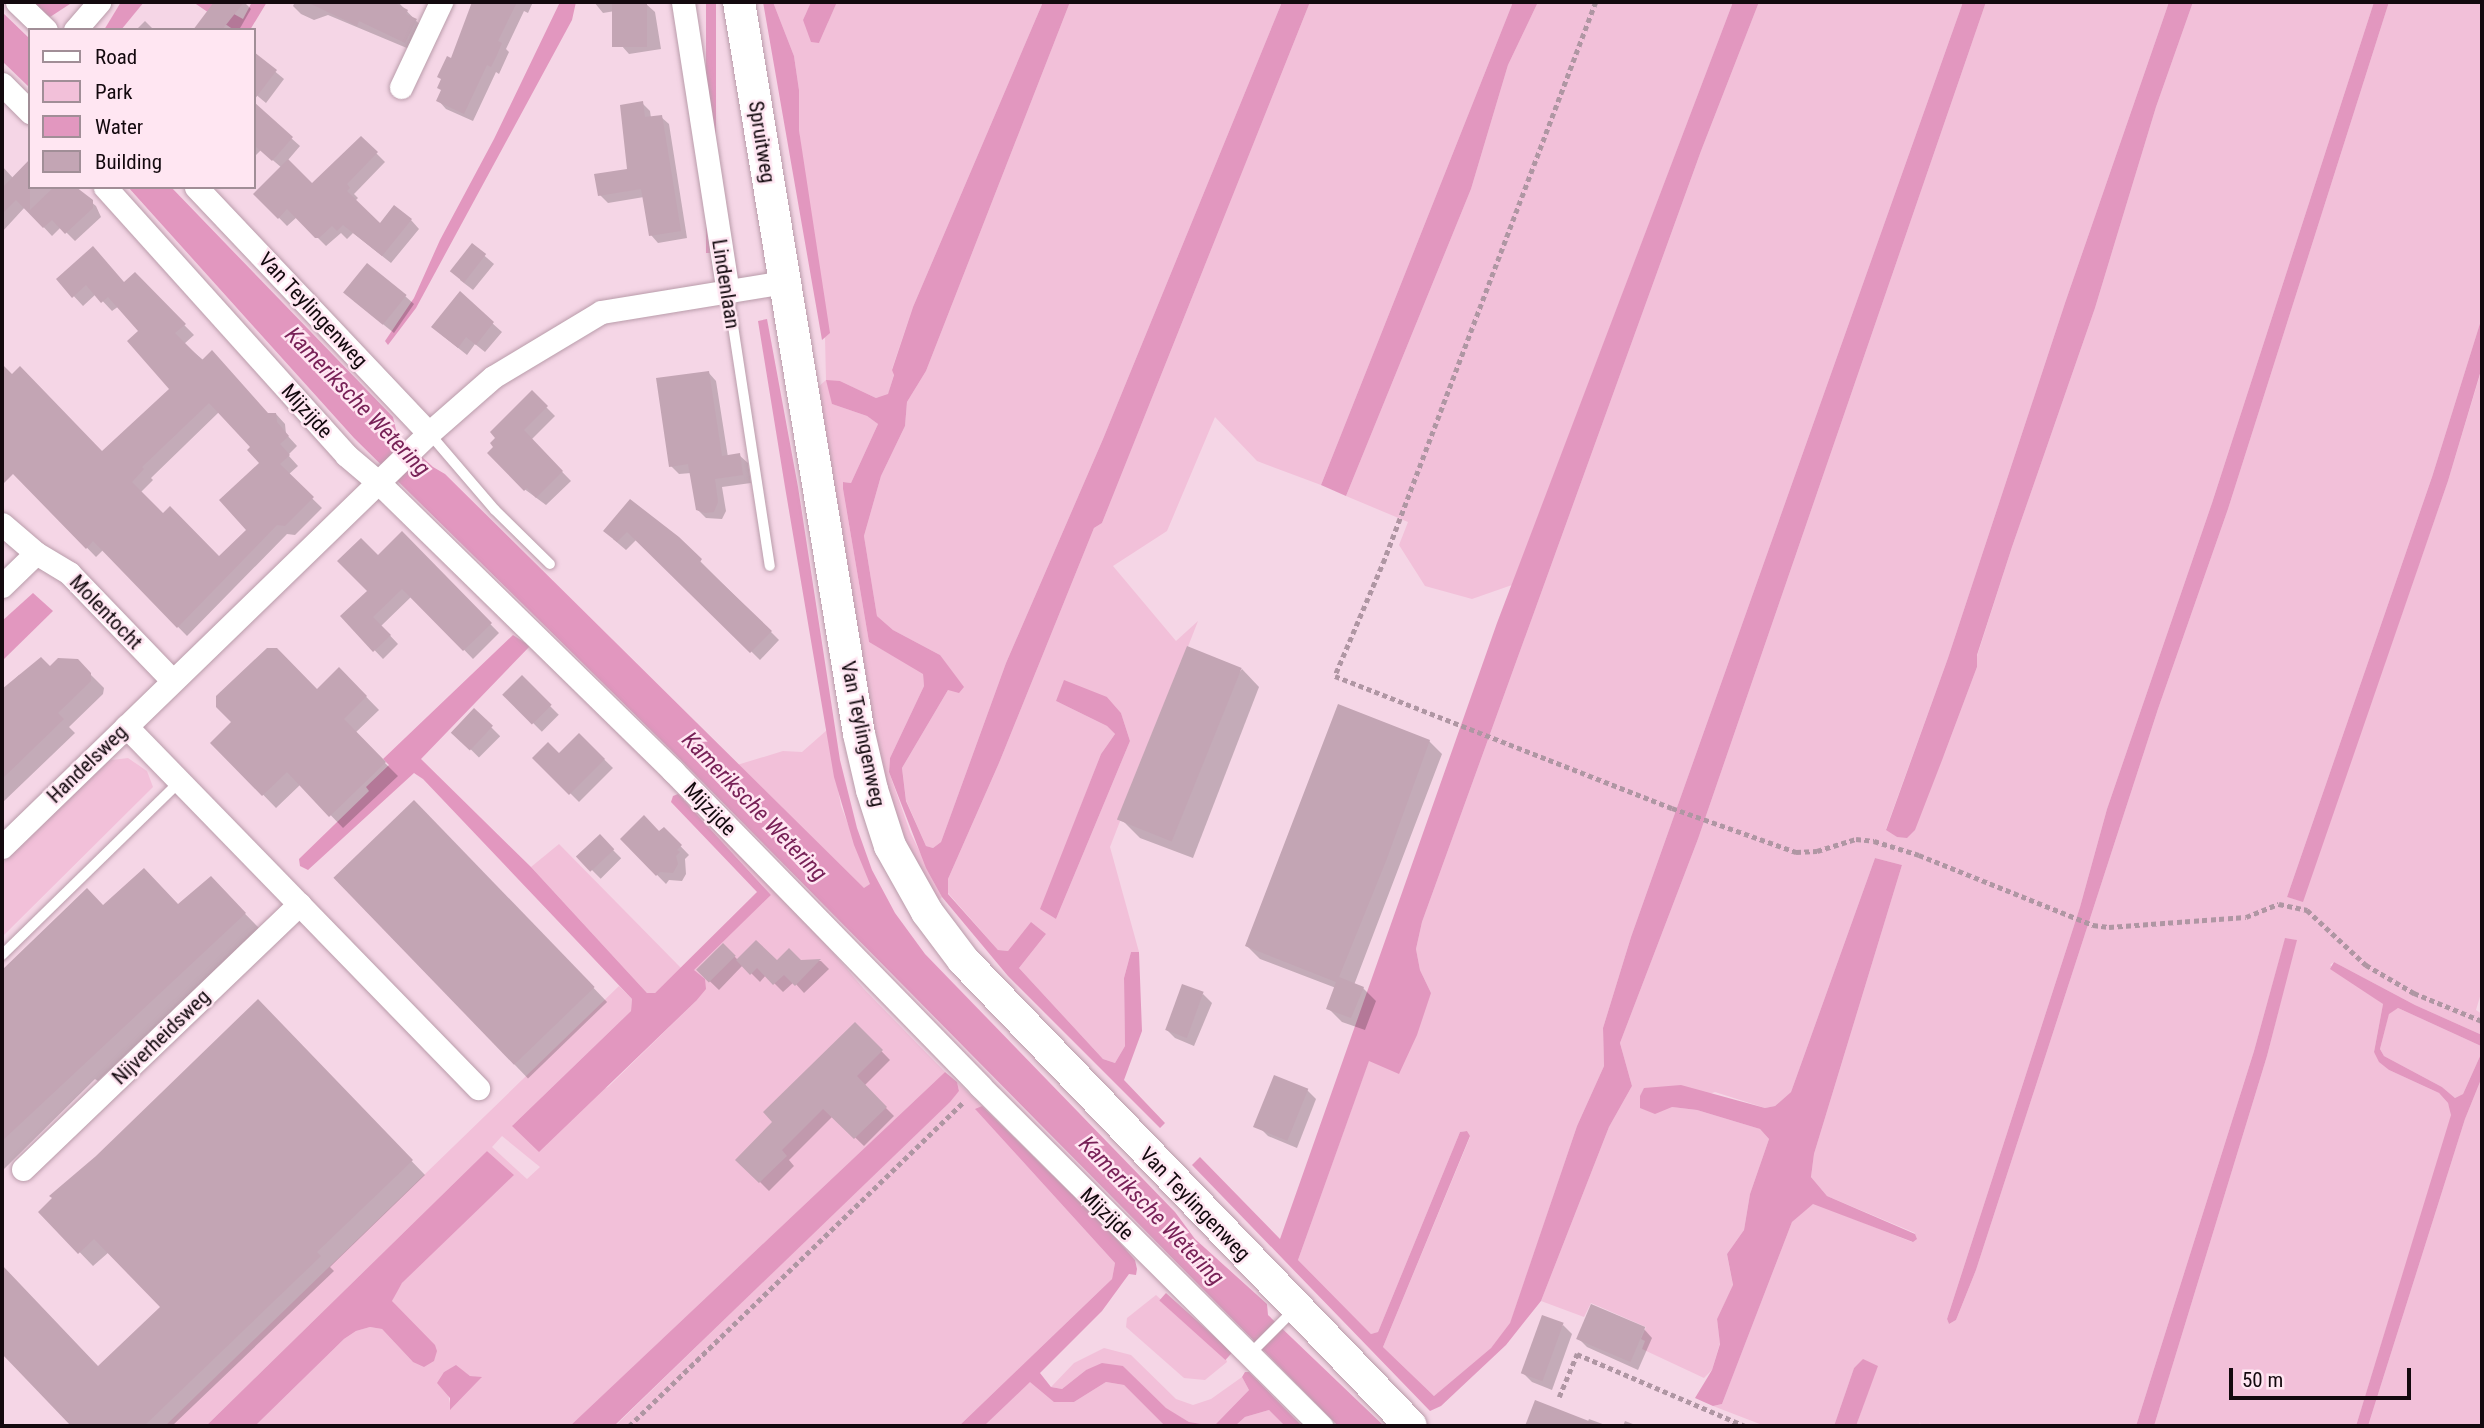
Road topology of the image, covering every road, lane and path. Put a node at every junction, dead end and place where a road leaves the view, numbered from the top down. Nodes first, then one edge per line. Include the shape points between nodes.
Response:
1 (17, 2) edge
2 (99, 2) edge
3 (442, 2) edge
4 (682, 2) edge
5 (739, 2) edge
6 (1596, 2) edge
7 (44, 28) edge
8 (77, 28) edge
9 (2, 84) edge
10 (401, 87) dead end
11 (28, 110) edge
12 (107, 189) edge
13 (198, 189) edge
14 (785, 282) junction
15 (728, 293) junction
16 (423, 440) junction
17 (384, 478) junction
18 (2, 524) edge
19 (36, 553) junction
20 (550, 564) dead end
21 (770, 566) dead end
22 (2, 586) edge
23 (172, 680) junction
24 (126, 726) junction
25 (180, 781) junction
26 (2, 847) edge
27 (299, 904) junction
28 (2, 955) edge
29 (2482, 1021) edge
30 (980, 1086) junction
31 (478, 1088) dead end
32 (23, 1169) dead end
33 (1293, 1312) junction
34 (1253, 1352) junction
35 (1559, 1397) dead end
36 (629, 1426) edge
37 (1321, 1426) edge
38 (1411, 1426) edge
39 (1745, 1426) edge

1 - 7 street
2 - 8 street
3 - 10 street
4 - 15 street, Lindenlaan
5 - 14 main road, Spruitweg
6 - 29 path via 1385,559 1335,676 1796,852 1856,839 1874,841 2092,925 2246,917 2279,904 2307,910 2366,965 2414,993
9 - 11 street
12 - 17 street, Mijzijde via 346,454
13 - 16 street, Van Teylingenweg
14 - 15 street
14 - 33 main road, Van Teylingenweg via 859,734 890,846 928,912 963,960
15 - 16 street via 601,312 493,377
15 - 21 lane, Lindenlaan
16 - 17 street
16 - 20 lane, Van Teylingenweg
17 - 23 street via 187,671
17 - 30 street, Mijzijde
18 - 19 street, Molentocht
19 - 22 street
19 - 23 street, Molentocht via 69,573
23 - 24 street, Handelsweg
24 - 25 street
24 - 26 street, Handelsweg
25 - 27 street
25 - 28 lane
27 - 31 street
27 - 32 street, Nijverheidsweg
30 - 34 street, Mijzijde
30 - 36 path
33 - 34 lane
33 - 38 main road, Van Teylingenweg
34 - 37 street, Mijzijde
35 - 39 path via 1577,1354

